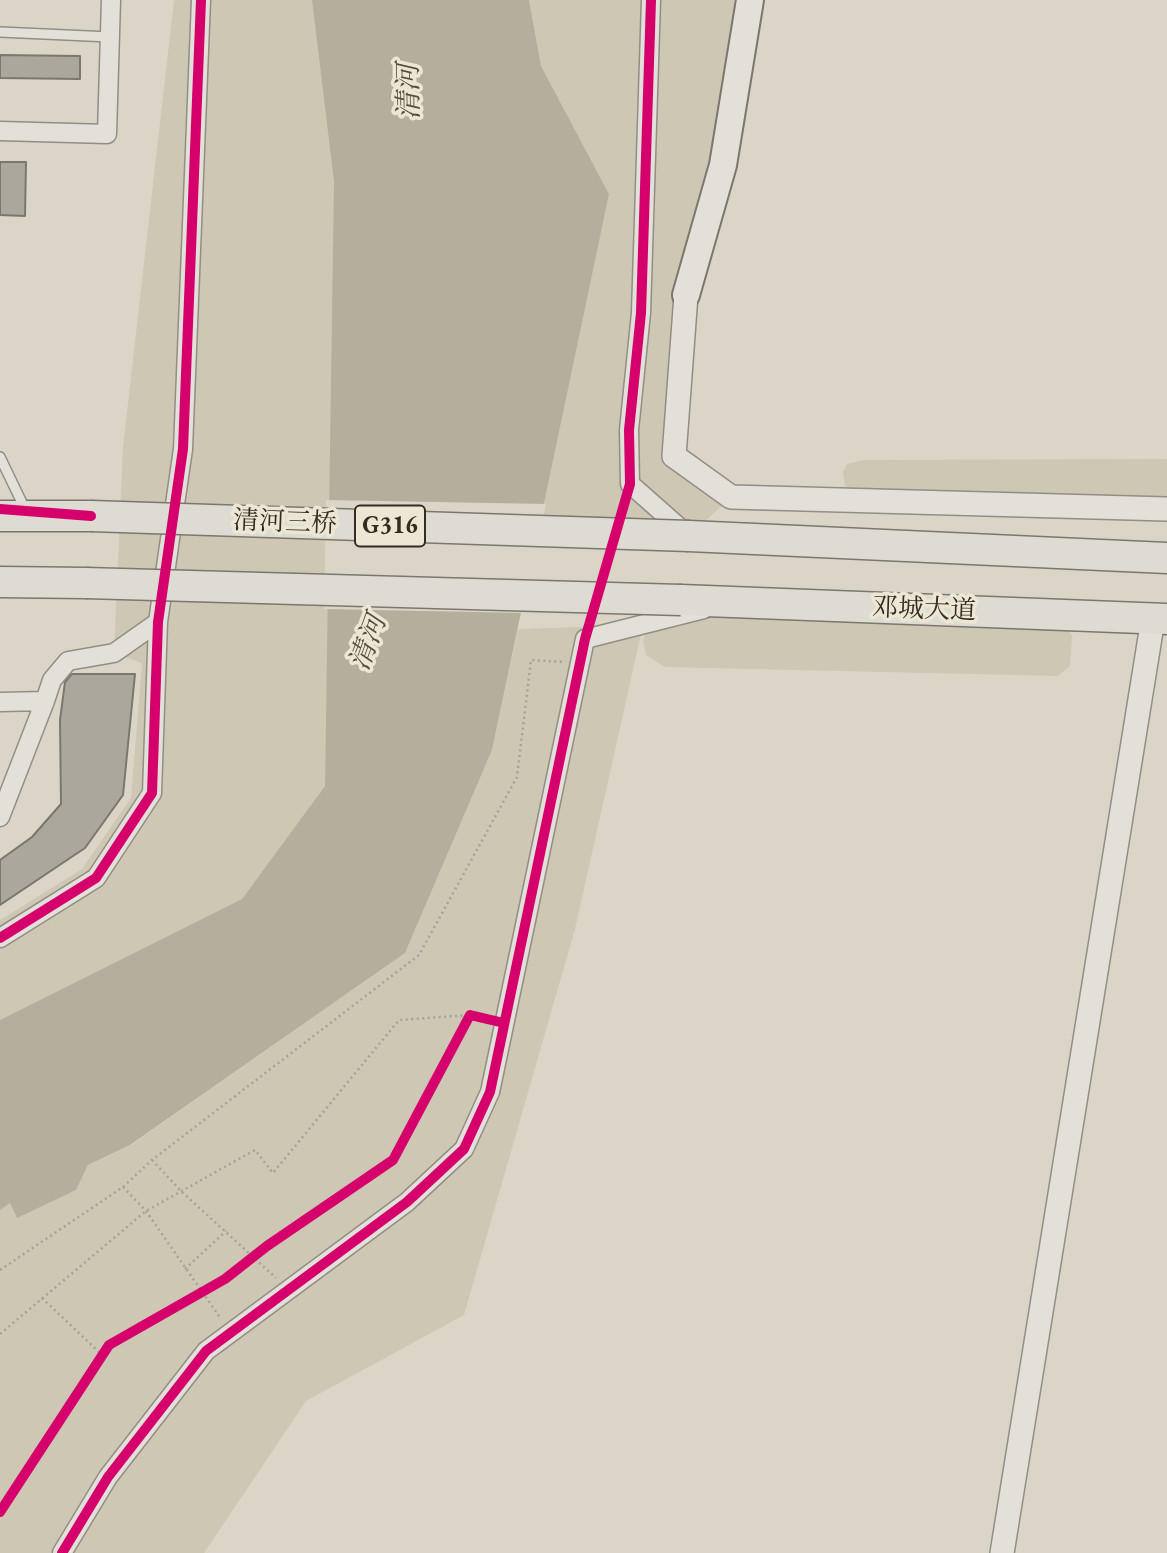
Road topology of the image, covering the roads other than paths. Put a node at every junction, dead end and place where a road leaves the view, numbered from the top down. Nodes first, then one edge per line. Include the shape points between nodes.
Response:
1 (111, 0) edge
2 (201, 0) edge
3 (652, 0) edge
4 (735, 0) edge
5 (750, 0) edge
6 (0, 32) edge
7 (110, 37) junction
8 (0, 131) edge
9 (686, 295) junction
10 (0, 457) edge
11 (0, 509) edge
12 (1167, 509) edge
13 (13, 513) edge
14 (689, 536) junction
15 (1167, 558) edge
16 (0, 582) edge
17 (86, 583) junction
18 (0, 590) edge
19 (732, 602) junction
20 (1160, 619) edge
21 (158, 622) junction
22 (46, 701) junction
23 (0, 702) edge
24 (0, 817) edge
25 (0, 938) edge
26 (62, 1553) edge
27 (1002, 1553) edge

1 - 7 street
2 - 21 street via 183,449
3 - 14 street via 630,484
4 - 9 main road via 708,184
5 - 9 main road via 723,165
6 - 7 lane
7 - 8 street via 107,134
9 - 12 street via 674,456 731,497
10 - 13 lane
11 - 13 street
13 - 14 highway, 清河三桥 / G316, bridge
14 - 15 highway, G316
16 - 17 highway
17 - 18 street
17 - 19 highway, 邓城大道, bridge
19 - 20 highway, 邓城大道
19 - 26 street via 585,639 490,1092 464,1149 408,1202 206,1351 108,1477
20 - 27 street
21 - 22 street via 114,653 68,661 52,680
21 - 25 street via 152,793 96,878
22 - 23 street
22 - 24 street

